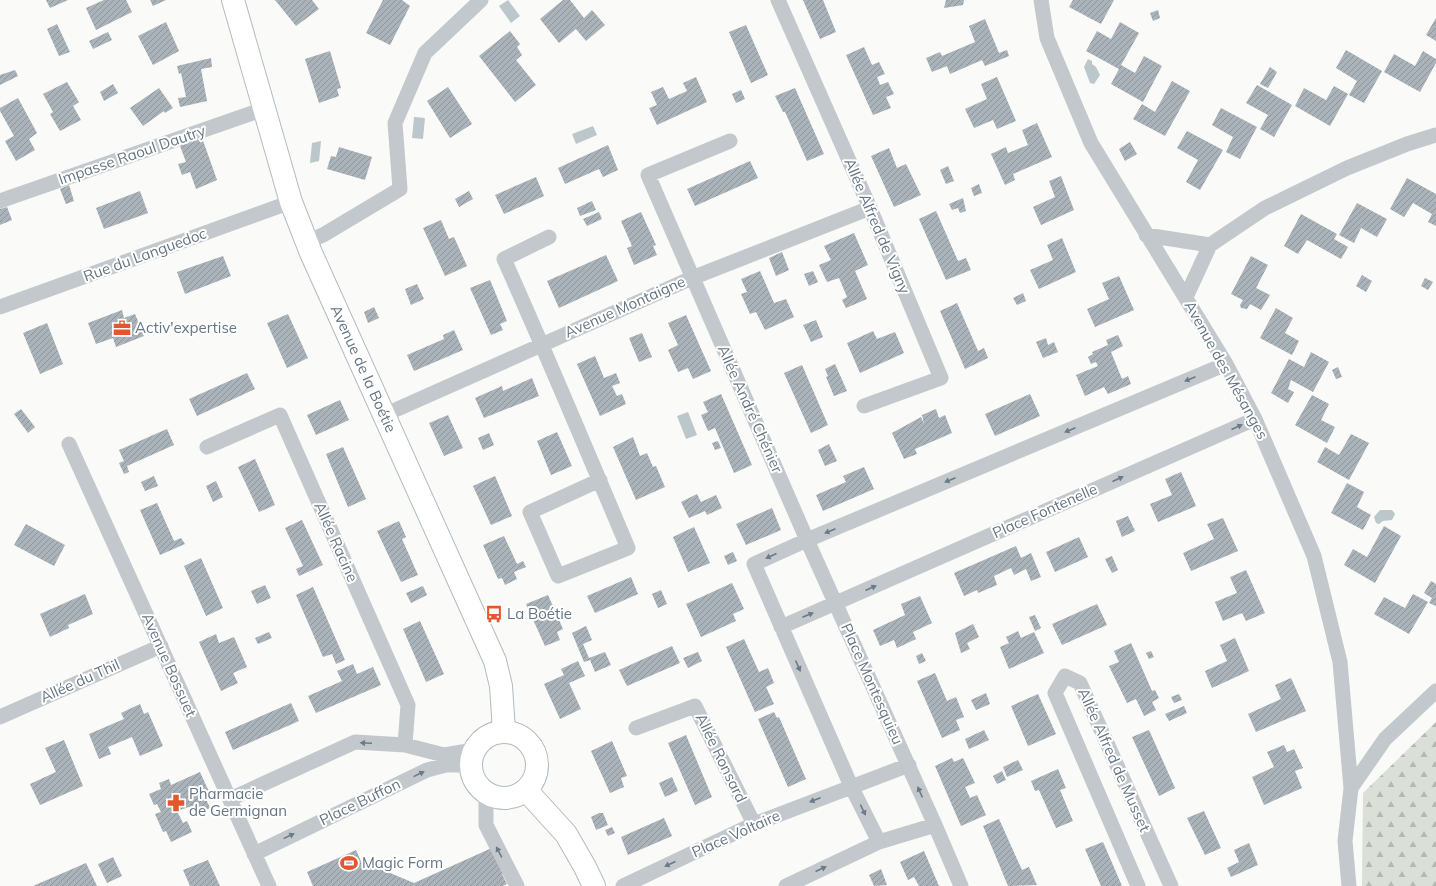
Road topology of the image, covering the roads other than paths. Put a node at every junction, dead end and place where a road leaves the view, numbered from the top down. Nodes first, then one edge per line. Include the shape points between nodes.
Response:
1 (233, 0) edge
2 (481, 0) edge
3 (778, 0) edge
4 (1041, 0) edge
5 (264, 109) junction
6 (1436, 135) edge
7 (730, 141) dead end
8 (0, 201) edge
9 (291, 202) junction
10 (870, 208) junction
11 (1146, 235) junction
12 (549, 237) dead end
13 (306, 242) junction
14 (1210, 245) junction
15 (692, 278) junction
16 (1186, 296) junction
17 (0, 307) edge
18 (542, 344) junction
19 (1226, 364) junction
20 (864, 406) dead end
21 (384, 415) junction
22 (1255, 419) junction
23 (69, 444) dead end
24 (207, 447) dead end
25 (600, 480) junction
26 (807, 540) junction
27 (836, 604) junction
28 (781, 627) junction
29 (161, 646) junction
30 (1436, 691) edge
31 (0, 717) edge
32 (636, 728) dead end
33 (504, 731) junction
34 (404, 745) junction
35 (473, 757) junction
36 (909, 765) junction
37 (851, 786) junction
38 (1351, 788) junction
39 (526, 790) junction
40 (486, 793) junction
41 (230, 799) junction
42 (754, 824) junction
43 (935, 825) junction
44 (879, 842) junction
45 (254, 854) junction
46 (268, 886) edge
47 (517, 886) edge
48 (594, 886) edge
49 (623, 886) edge
50 (786, 886) edge
51 (961, 886) edge
52 (1138, 886) edge
53 (1171, 886) edge
54 (1349, 886) edge

1 - 5 main road, Avenue de la Boétie
2 - 13 street via 425,53 395,123 400,189 323,235
3 - 10 street, Allée Alfred de Vigny
4 - 11 street, Avenue des Mésanges via 1047,38 1091,143
5 - 8 street, Impasse Raoul Dautry
5 - 9 main road, Avenue de la Boétie
6 - 14 street via 1347,168 1265,208
7 - 15 street, Allée André Chénier via 648,175
9 - 13 main road, Avenue de la Boétie
9 - 17 street, Rue du Languedoc
10 - 15 street, Avenue Montaigne
10 - 20 street, Allée Alfred de Vigny via 941,378
11 - 14 street
11 - 16 street, Avenue des Mésanges
12 - 18 street via 504,259
13 - 21 main road, Avenue de la Boétie
14 - 16 street
15 - 18 street, Avenue Montaigne
15 - 26 street, Allée André Chénier
16 - 19 street, Avenue des Mésanges
18 - 21 street, Avenue Montaigne
18 - 25 street
19 - 22 street, Avenue des Mésanges
19 -> 26 street
21 - 33 main road, Avenue de la Boétie via 495,661 501,686
27 -> 22 street, Place Fontenelle
22 - 38 street, Avenue des Mésanges via 1314,556 1340,662
23 - 29 street, Avenue Bossuet
24 - 34 street, Allée Racine via 280,415 408,705
25 - 25 street via 530,512 558,576 628,548
26 - 27 street, Place Montesquieu
26 -> 28 street via 754,564
28 -> 27 street
27 - 36 street, Place Montesquieu
28 -> 37 street
29 - 31 street, Allée du Thil
29 - 41 street, Avenue Bossuet
30 - 38 street via 1385,739
32 - 42 street, Allée Ronsard via 695,706
33 - 35 main road via 487,736
33 - 39 main road via 526,738 538,758 538,770 534,781
34 - 35 street via 444,755
34 -> 41 street via 355,742
35 - 40 main road via 473,776
45 -> 35 street, Place Buffon via 427,770
36 - 37 street
43 -> 36 street, Place Montesquieu
37 -> 42 street, Place Voltaire
37 -> 44 street
38 - 54 street, Avenue des Mésanges via 1345,841
39 - 40 main road via 517,796 506,798
39 - 48 main road via 566,834
47 -> 40 street via 486,825
41 - 45 street, Avenue Bossuet
42 -> 49 street, Place Voltaire
43 - 44 street
43 - 51 street, Place Montesquieu
50 -> 44 street
45 - 46 street, Avenue Bossuet
52 - 53 street, Allée Alfred de Musset via 1055,693 1065,676 1080,683

